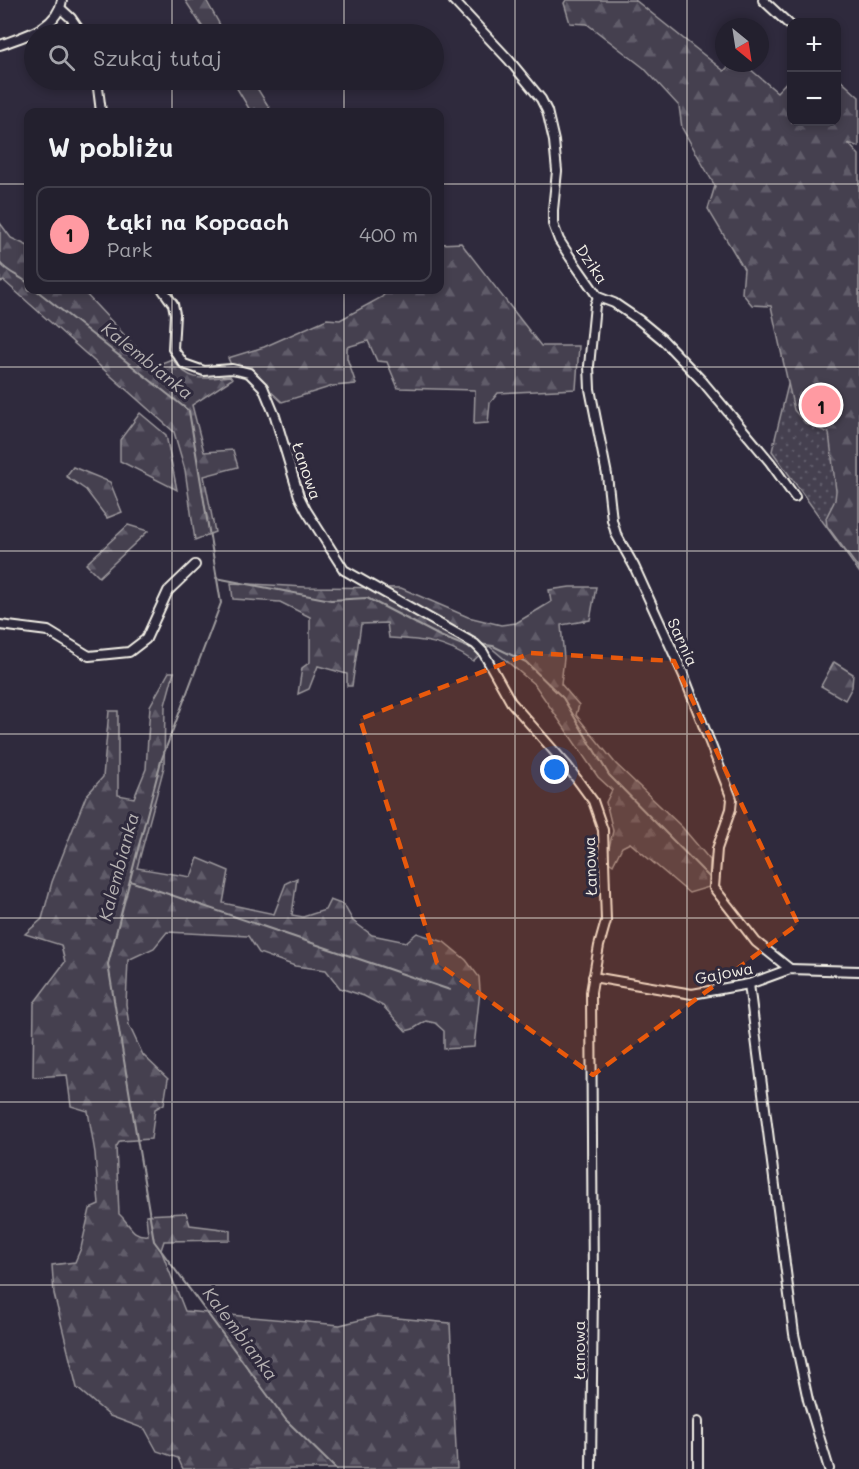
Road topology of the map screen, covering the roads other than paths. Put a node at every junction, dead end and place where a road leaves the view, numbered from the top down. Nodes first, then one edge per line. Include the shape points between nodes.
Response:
1 (453, 0) edge
2 (763, 0) edge
3 (61, 4) edge
4 (787, 22) edge
5 (47, 24) edge
6 (75, 24) edge
7 (24, 35) edge
8 (0, 45) edge
9 (98, 90) edge
10 (100, 108) edge
11 (165, 294) edge
12 (598, 297) junction
13 (795, 497) dead end
14 (195, 565) dead end
15 (0, 625) edge
16 (790, 969) junction
17 (859, 971) edge
18 (593, 976) junction
19 (749, 984) junction
20 (698, 1422) dead end
21 (591, 1469) edge
22 (698, 1469) edge
23 (829, 1469) edge

1 - 12 street, Dzika via 509,60 547,111 557,171 553,224 559,240
2 - 4 street
3 - 5 street
3 - 6 street
7 - 8 street
9 - 10 street
11 - 18 street, Łanowa via 175,314 173,349 184,364 204,371 241,370 263,387 299,496 344,570 475,644 512,702 568,766 592,801 603,830 606,910
12 - 13 street, Dzika via 614,303 662,339 715,396
12 - 16 street, Sarnia via 590,389 612,520 684,676 732,799 717,849 714,888 756,942
14 - 15 street via 168,591 146,639 129,652 89,656 48,631
16 - 17 street, Gajowa
16 - 19 street, Gajowa
18 - 19 street, Gajowa via 692,994
18 - 21 street, Łanowa
19 - 23 street via 794,1334 808,1400
20 - 22 street

